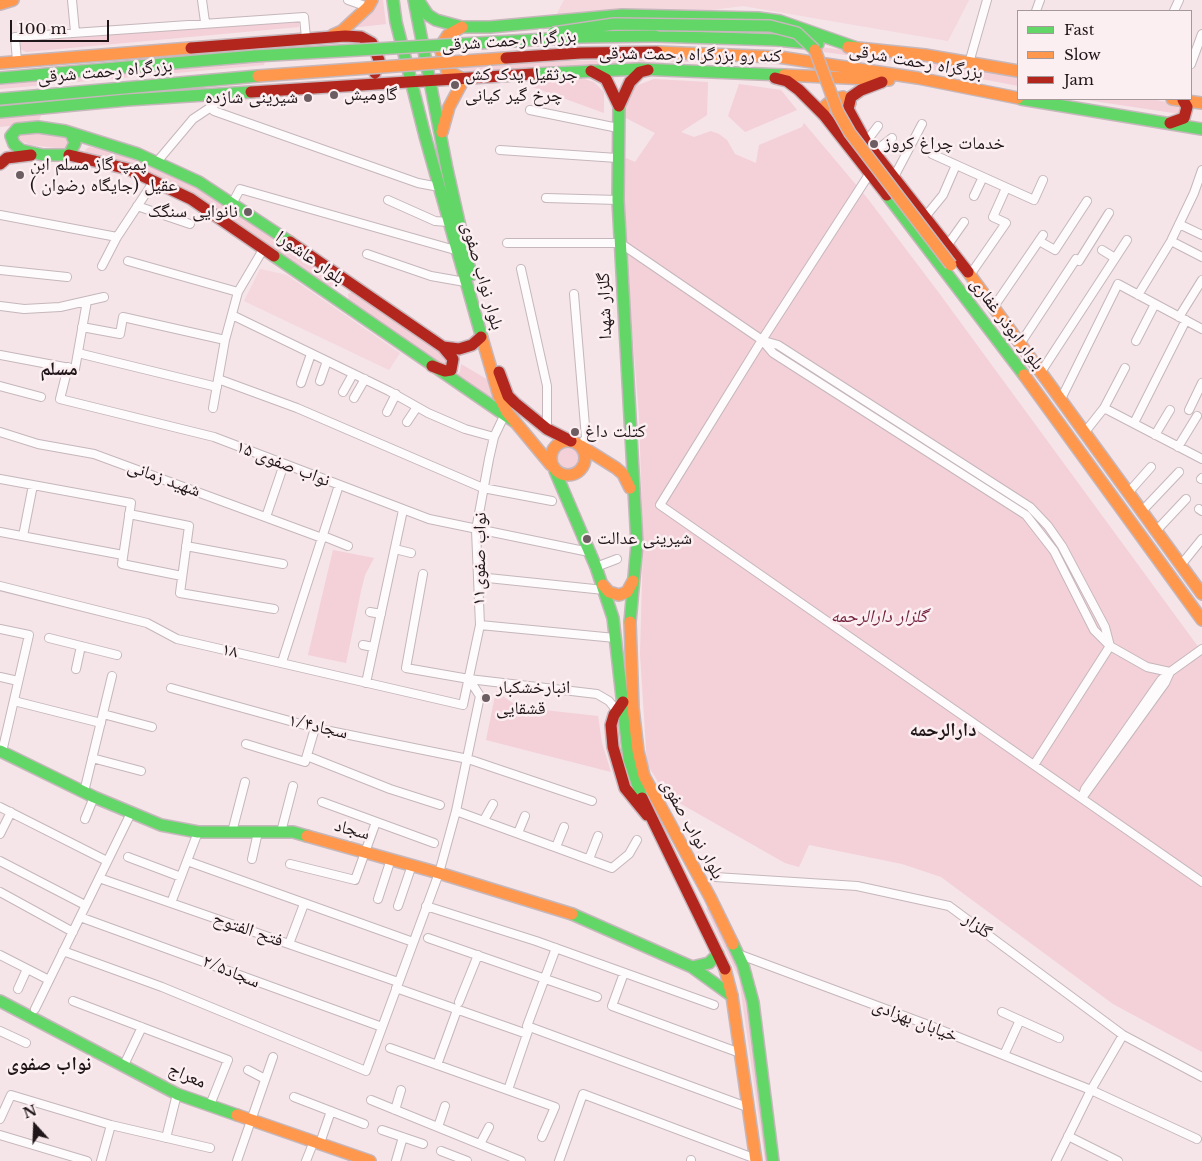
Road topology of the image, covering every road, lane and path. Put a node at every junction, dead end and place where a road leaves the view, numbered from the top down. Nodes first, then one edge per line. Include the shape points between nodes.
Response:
1 (13, 0) edge
2 (72, 0) edge
3 (202, 0) edge
4 (348, 0) edge
5 (393, 0) edge
6 (414, 0) edge
7 (418, 0) edge
8 (988, 0) edge
9 (0, 4) edge
10 (370, 4) edge
11 (205, 22) junction
12 (462, 27) junction
13 (75, 32) junction
14 (1202, 34) edge
15 (327, 36) junction
16 (306, 38) junction
17 (504, 41) junction
18 (261, 42) junction
19 (857, 48) junction
20 (17, 61) junction
21 (1192, 61) edge
22 (0, 63) edge
23 (969, 63) junction
24 (1017, 68) edge
25 (650, 69) junction
26 (590, 70) junction
27 (762, 74) junction
28 (0, 78) edge
29 (918, 78) junction
30 (464, 79) junction
31 (430, 80) junction
32 (888, 80) junction
33 (411, 81) junction
34 (352, 85) junction
35 (265, 90) junction
36 (231, 93) junction
37 (1017, 97) edge
38 (0, 99) edge
39 (1030, 100) edge
40 (1178, 100) edge
41 (1181, 100) edge
42 (850, 102) junction
43 (1202, 105) edge
44 (619, 106) junction
45 (56, 107) junction
46 (530, 110) dead end
47 (214, 111) dead end
48 (0, 112) edge
49 (824, 115) junction
50 (1170, 123) junction
51 (922, 124) dead end
52 (1202, 124) edge
53 (878, 126) dead end
54 (54, 128) junction
55 (618, 128) junction
56 (1202, 128) edge
57 (71, 133) junction
58 (5, 134) edge
59 (441, 136) junction
60 (892, 138) dead end
61 (92, 140) junction
62 (866, 142) junction
63 (500, 150) dead end
64 (873, 152) junction
65 (932, 154) dead end
66 (43, 155) junction
67 (69, 155) junction
68 (82, 158) junction
69 (617, 158) junction
70 (156, 163) junction
71 (0, 164) edge
72 (956, 165) junction
73 (1202, 170) edge
74 (870, 173) junction
75 (894, 177) junction
76 (983, 177) junction
77 (1043, 180) dead end
78 (154, 181) junction
79 (439, 187) junction
80 (1006, 188) junction
81 (1198, 194) edge
82 (974, 196) dead end
83 (546, 198) dead end
84 (388, 200) dead end
85 (618, 200) junction
86 (1087, 201) dead end
87 (232, 204) junction
88 (137, 206) junction
89 (1108, 213) dead end
90 (450, 214) junction
91 (0, 215) edge
92 (925, 217) junction
93 (964, 222) dead end
94 (190, 224) dead end
95 (1180, 224) junction
96 (1202, 235) edge
97 (117, 237) junction
98 (1127, 240) dead end
99 (1172, 241) junction
100 (507, 243) dead end
101 (620, 243) junction
102 (947, 246) junction
103 (264, 248) junction
104 (455, 250) junction
105 (1102, 250) dead end
106 (367, 254) dead end
107 (1202, 257) edge
108 (1115, 258) junction
109 (128, 262) dead end
110 (102, 266) dead end
111 (521, 269) dead end
112 (0, 270) edge
113 (969, 274) junction
114 (67, 277) dead end
115 (346, 280) junction
116 (1202, 280) edge
117 (465, 282) junction
118 (238, 292) junction
119 (574, 294) dead end
120 (1138, 295) junction
121 (104, 297) dead end
122 (335, 297) junction
123 (87, 301) junction
124 (1155, 304) junction
125 (0, 306) edge
126 (993, 308) junction
127 (232, 315) junction
128 (1183, 319) junction
129 (82, 327) junction
130 (1202, 329) edge
131 (481, 337) junction
132 (225, 340) junction
133 (762, 340) junction
134 (1136, 341) dead end
135 (1020, 344) junction
136 (443, 348) junction
137 (78, 353) junction
138 (0, 354) edge
139 (311, 354) junction
140 (327, 361) junction
141 (432, 366) junction
142 (68, 367) junction
143 (1125, 368) dead end
144 (1041, 372) junction
145 (353, 374) junction
146 (218, 379) junction
147 (365, 379) junction
148 (320, 381) dead end
149 (300, 382) dead end
150 (1202, 383) edge
151 (0, 386) edge
152 (217, 388) junction
153 (343, 392) dead end
154 (396, 394) junction
155 (41, 397) dead end
156 (354, 398) dead end
157 (1060, 399) junction
158 (417, 407) junction
159 (213, 408) dead end
160 (1104, 408) junction
161 (628, 409) junction
162 (1170, 410) dead end
163 (1189, 410) dead end
164 (387, 412) dead end
165 (504, 416) junction
166 (1198, 416) dead end
167 (407, 422) dead end
168 (515, 422) junction
169 (1134, 424) junction
170 (547, 429) junction
171 (1085, 432) junction
172 (1, 433) edge
173 (1155, 435) junction
174 (494, 437) junction
175 (575, 443) junction
176 (1178, 447) junction
177 (1202, 458) edge
178 (607, 462) junction
179 (284, 464) junction
180 (1151, 467) dead end
181 (553, 468) junction
182 (1179, 472) dead end
183 (3, 479) edge
184 (33, 485) junction
185 (339, 485) junction
186 (483, 488) junction
187 (1128, 492) junction
188 (1186, 499) dead end
189 (552, 501) dead end
190 (635, 504) junction
191 (404, 510) junction
192 (1142, 511) junction
193 (129, 514) junction
194 (266, 517) junction
195 (1130, 520) junction
196 (476, 530) junction
197 (1156, 531) junction
198 (2, 532) edge
199 (23, 536) junction
200 (322, 537) junction
201 (1202, 539) edge
202 (186, 546) junction
203 (348, 546) dead end
204 (395, 550) junction
205 (589, 552) junction
206 (411, 553) dead end
207 (123, 555) junction
208 (617, 559) dead end
209 (637, 561) junction
210 (284, 564) dead end
211 (1181, 565) junction
212 (596, 567) junction
213 (423, 574) dead end
214 (182, 576) junction
215 (478, 577) junction
216 (379, 579) dead end
217 (388, 582) junction
218 (0, 586) edge
219 (603, 587) junction
220 (1202, 594) edge
221 (274, 609) dead end
222 (370, 612) dead end
223 (381, 614) junction
224 (630, 617) junction
225 (613, 618) junction
226 (1202, 620) edge
227 (480, 625) junction
228 (0, 629) edge
229 (49, 638) dead end
230 (615, 638) junction
231 (363, 645) dead end
232 (81, 646) junction
233 (1110, 646) junction
234 (374, 647) junction
235 (1202, 649) edge
236 (117, 655) dead end
237 (282, 662) junction
238 (76, 669) dead end
239 (1170, 672) junction
240 (112, 676) dead end
241 (0, 677) edge
242 (469, 679) junction
243 (18, 681) junction
244 (366, 683) junction
245 (171, 688) dead end
246 (14, 701) junction
247 (463, 705) joint
248 (620, 707) junction
249 (103, 714) junction
250 (101, 723) junction
251 (152, 727) dead end
252 (315, 728) junction
253 (246, 744) dead end
254 (1, 751) edge
255 (92, 758) junction
256 (468, 758) junction
257 (306, 759) junction
258 (1034, 765) junction
259 (140, 771) dead end
260 (245, 782) dead end
261 (292, 786) dead end
262 (89, 795) junction
263 (1082, 798) junction
264 (592, 801) dead end
265 (322, 802) dead end
266 (493, 804) dead end
267 (440, 805) dead end
268 (0, 807) edge
269 (456, 811) junction
270 (11, 812) junction
271 (130, 813) junction
272 (524, 816) dead end
273 (85, 819) dead end
274 (484, 820) junction
275 (376, 822) junction
276 (564, 827) dead end
277 (198, 832) junction
278 (232, 832) junction
279 (258, 832) junction
280 (281, 832) junction
281 (518, 833) junction
282 (0, 834) edge
283 (598, 836) dead end
284 (637, 840) dead end
285 (434, 843) dead end
286 (556, 847) junction
287 (365, 852) junction
288 (128, 858) dead end
289 (252, 859) dead end
290 (391, 859) junction
291 (589, 859) junction
292 (0, 861) edge
293 (107, 861) junction
294 (187, 861) junction
295 (290, 864) dead end
296 (412, 865) junction
297 (438, 873) junction
298 (181, 877) junction
299 (715, 877) dead end
300 (99, 878) junction
301 (1202, 882) edge
302 (0, 892) edge
303 (710, 897) junction
304 (378, 899) dead end
305 (171, 903) junction
306 (304, 904) junction
307 (86, 906) junction
308 (398, 906) dead end
309 (426, 906) junction
310 (693, 906) junction
311 (80, 917) junction
312 (73, 932) junction
313 (428, 938) dead end
314 (413, 942) junction
315 (289, 944) junction
316 (556, 948) junction
317 (63, 951) junction
318 (718, 954) junction
319 (738, 954) junction
320 (0, 955) edge
321 (478, 955) junction
322 (692, 967) junction
323 (27, 969) junction
324 (624, 973) junction
325 (545, 977) junction
326 (49, 980) junction
327 (397, 985) junction
328 (18, 989) dead end
329 (597, 996) dead end
330 (732, 996) junction
331 (0, 1001) edge
332 (74, 1001) dead end
333 (714, 1005) dead end
334 (458, 1006) junction
335 (35, 1009) dead end
336 (1002, 1012) dead end
337 (1020, 1020) junction
338 (142, 1027) junction
339 (382, 1027) junction
340 (528, 1029) junction
341 (1124, 1034) junction
342 (1, 1035) edge
343 (1059, 1038) dead end
344 (26, 1043) dead end
345 (390, 1048) dead end
346 (740, 1053) junction
347 (1004, 1055) junction
348 (273, 1057) dead end
349 (124, 1065) junction
350 (437, 1065) junction
351 (248, 1070) dead end
352 (1202, 1077) edge
353 (265, 1079) junction
354 (401, 1090) dead end
355 (508, 1090) junction
356 (1091, 1090) junction
357 (177, 1094) junction
358 (0, 1095) edge
359 (294, 1097) dead end
360 (9, 1099) junction
361 (371, 1100) dead end
362 (210, 1105) junction
363 (445, 1106) dead end
364 (748, 1106) junction
365 (395, 1110) junction
366 (331, 1111) junction
367 (0, 1119) edge
368 (251, 1119) junction
369 (364, 1124) dead end
370 (111, 1125) junction
371 (438, 1127) junction
372 (489, 1127) dead end
373 (382, 1130) dead end
374 (0, 1135) edge
375 (1068, 1136) junction
376 (403, 1137) junction
377 (542, 1137) dead end
378 (166, 1138) junction
379 (1197, 1139) dead end
380 (317, 1142) junction
381 (423, 1144) dead end
382 (480, 1144) junction
383 (210, 1148) dead end
384 (441, 1151) dead end
385 (463, 1160) edge
386 (756, 1160) edge
387 (86, 1161) edge
388 (101, 1161) edge
389 (237, 1161) edge
390 (306, 1161) edge
391 (370, 1161) edge
392 (396, 1161) edge
393 (521, 1161) edge
394 (559, 1161) edge
395 (773, 1161) edge
396 (1056, 1161) edge
397 (1118, 1161) edge

1 - 9 main road
2 - 13 street
3 - 11 street
4 - 10 street
5 - 33 main road, بلوار نواب صفوی
6 - 31 main road, بلوار نواب صفوی
7 - 12 main road via 428,15 436,20
8 - 23 street
10 - 15 main road via 342,31
11 - 13 street
11 - 16 street via 304,17
12 - 19 main road via 622,15 758,18 780,21
12 - 30 main road via 448,34 441,51 447,71
13 - 20 street via 15,36
14 - 21 street
15 - 16 main road
15 - 34 main road via 361,37 375,47 379,60 376,71 368,79
16 - 18 main road
17 - 19 main road, بزرگراه رحمت شرقی, bridge via 655,36 777,40
17 - 28 main road, بزرگراه رحمت شرقی, bridge via 255,56
17 - 113 main road, bridge via 599,26 653,23 770,26 797,33 816,51 838,112 850,133 951,265
18 - 20 main road
18 - 35 main road via 280,49 288,63 284,80
19 - 23 main road, بزرگراه رحمت شرقی
20 - 22 main road
23 - 24 main road, بزرگراه رحمت شرقی
25 - 26 main road, کند رو بزرگراه رحمت شرقی
25 - 27 main road, کند رو بزرگراه رحمت شرقی
25 - 44 main road, گلزار شهدا via 640,72 630,82
26 - 30 main road, کند رو بزرگراه رحمت شرقی
26 - 44 main road, گلزار شهدا via 606,79
27 - 32 main road, کند رو بزرگراه رحمت شرقی
27 - 49 main road, بلوار ابوذر غفاری via 787,81
29 - 32 main road
29 - 37 main road, بزرگراه رحمت شرقی
29 - 38 main road, بزرگراه رحمت شرقی, bridge via 779,57 657,52 581,53 258,76
30 - 31 main road, کند رو بزرگراه رحمت شرقی
30 - 59 main road via 449,107
31 - 33 main road, کند رو بزرگراه رحمت شرقی
31 - 59 main road, بلوار نواب صفوی
32 - 42 main road via 861,90 851,97
33 - 34 main road, کند رو بزرگراه رحمت شرقی
33 - 79 main road, بلوار نواب صفوی
34 - 35 main road, کند رو بزرگراه رحمت شرقی
35 - 36 main road, کند رو بزرگراه رحمت شرقی
36 - 45 main road, کند رو بزرگراه رحمت شرقی
36 - 70 street via 193,119
39 - 50 main road, بزرگراه رحمت شرقی
40 - 50 main road via 1187,107 1187,113 1184,118
41 - 43 main road
42 - 49 main road via 843,97 833,99 824,107
42 - 62 main road, بلوار ابوذر غفاری via 848,109
43 - 52 main road via 1197,116
44 - 55 main road, گلزار شهدا
45 - 48 main road, کند رو بزرگراه رحمت شرقی
45 - 54 main road via 46,116
46 - 55 street
47 - 79 street via 418,184
49 - 74 main road, بلوار ابوذر غفاری
50 - 56 main road, بزرگراه رحمت شرقی
51 - 75 street
53 - 62 street
54 - 57 main road, بلوار عاشورا
54 - 58 main road, بلوار عاشورا via 17,129
55 - 69 main road, گلزار شهدا
57 - 61 main road, بلوار عاشورا
57 - 67 main road via 75,143
58 - 66 main road via 21,150
59 - 90 main road, بلوار نواب صفوی
60 - 64 street
61 - 68 main road via 81,145
61 - 70 main road, بلوار عاشورا
62 - 64 main road, بلوار ابوذر غفاری
63 - 69 street
64 - 75 main road, بلوار ابوذر غفاری
65 - 72 street
66 - 67 main road, بلوار عاشورا
66 - 71 main road via 20,155 7,158
67 - 68 main road, بلوار عاشورا
68 - 78 main road, بلوار عاشورا via 128,169
69 - 85 main road, گلزار شهدا
70 - 87 main road, بلوار عاشورا via 199,182
72 - 76 street
72 - 92 street via 943,195
73 - 81 street
74 - 133 street
74 - 195 main road, بلوار ابوذر غفاری via 1047,405
75 - 92 main road, بلوار ابوذر غفاری
76 - 80 street
76 - 82 street
77 - 80 street via 1034,200
78 - 88 street
78 - 103 main road, بلوار عاشورا via 191,199
79 - 90 main road, بلوار نواب صفوی
80 - 113 street via 992,217 1006,222
81 - 95 street
83 - 85 street
84 - 90 street via 435,221
85 - 101 main road, گلزار شهدا
86 - 126 street via 1055,250 1041,238
87 - 104 street via 240,189
87 - 115 main road, بلوار عاشورا
88 - 94 street
88 - 97 street
89 - 135 street
90 - 104 main road, بلوار نواب صفوی
90 - 170 main road, بلوار نواب صفوی via 508,396
91 - 97 street
92 - 102 main road, بلوار ابوذر غفاری
93 - 102 street
95 - 96 street
95 - 99 street
97 - 110 street
98 - 108 street
99 - 107 street
99 - 120 street
100 - 101 street
101 - 133 street
101 - 161 main road, گلزار شهدا
102 - 113 main road, بلوار ابوذر غفاری
103 - 118 street
103 - 122 main road, بلوار عاشورا
104 - 117 main road, بلوار نواب صفوی
105 - 108 street
106 - 117 street via 431,276
108 - 144 street
109 - 118 street
111 - 170 street via 547,386
112 - 114 street
113 - 126 main road, بلوار ابوذر غفاری
115 - 122 main road
115 - 136 main road, بلوار عاشورا
116 - 128 street
117 - 131 main road, بلوار نواب صفوی
118 - 127 street
119 - 175 street via 586,438
120 - 124 street
120 - 157 street via 1118,284
121 - 123 street
122 - 141 main road, بلوار عاشورا
123 - 125 street via 60,307 24,309
123 - 129 street
124 - 128 street
124 - 134 street
126 - 135 main road, بلوار ابوذر غفاری
127 - 132 street
127 - 139 street
128 - 130 street
128 - 169 street
129 - 132 street via 120,334 123,317
129 - 137 street
131 - 136 main road via 472,345 458,349
131 - 168 main road, بلوار نواب صفوی via 499,396
132 - 146 street
133 - 233 street via 773,352 1026,515 1054,551 1094,630
133 - 258 street via 660,505
135 - 144 main road, بلوار ابوذر غفاری
136 - 141 main road via 453,359 453,368 446,371
137 - 142 street via 76,369
137 - 152 street
138 - 142 street
139 - 140 street
139 - 149 street
140 - 145 street
140 - 148 street
141 - 165 main road, بلوار عاشورا
142 - 179 street, نواب صفوی ۱۵ via 60,398 214,437
143 - 160 street
144 - 157 main road, بلوار ابوذر غفاری
145 - 147 street
145 - 153 street
146 - 152 street
146 - 186 street via 297,408
147 - 154 street
147 - 156 street
150 - 163 street
151 - 155 street
152 - 159 street
154 - 158 street
154 - 164 street
157 - 171 main road, بلوار ابوذر غفاری
158 - 167 street
158 - 174 street via 465,429
160 - 169 street
160 - 171 street
161 - 178 main road via 626,451 619,459
161 - 190 main road, گلزار شهدا
162 - 173 street
165 - 168 main road, بلوار عاشورا
165 - 174 street, ۱۱نواب صفوی
166 - 176 street
168 - 181 main road, بلوار نواب صفوی
169 - 173 street
170 - 175 main road, بلوار نواب صفوی
171 - 187 main road, بلوار ابوذر غفاری
172 - 194 street, شهید زمانی via 38,444 94,454
173 - 176 street
174 - 186 street, ۱۱نواب صفوی
175 - 178 main road, بلوار نواب صفوی
175 - 181 main road via 560,442 552,450
175 - 181 main road via 585,461 580,471 570,476
176 - 177 street
178 - 190 main road, بلوار نواب صفوی via 623,474
179 - 185 street, نواب صفوی ۱۵
179 - 194 street
180 - 187 street
181 - 205 main road, بلوار نواب صفوی
182 - 192 street
183 - 184 street
184 - 193 street via 131,503
184 - 199 street
185 - 191 street, نواب صفوی ۱۵
185 - 200 street
186 - 189 street
186 - 196 street, ۱۱نواب صفوی
187 - 192 main road, بلوار ابوذر غفاری
188 - 197 street
190 - 209 main road, بلوار نواب صفوی
191 - 196 street, نواب صفوی ۱۵ via 429,520
191 - 204 street
192 - 195 main road
192 - 197 main road, بلوار ابوذر غفاری
193 - 202 street via 189,526
193 - 207 street
194 - 200 street, شهید زمانی
195 - 226 main road, بلوار ابوذر غفاری
196 - 205 street, نواب صفوی ۱۵
196 - 215 street, ۱۱نواب صفوی
197 - 211 main road, بلوار ابوذر غفاری
198 - 199 street
199 - 207 street
200 - 203 street, شهید زمانی
200 - 237 street
201 - 211 street
202 - 210 street
202 - 214 street
204 - 206 street
204 - 217 street
205 - 212 main road, بلوار نواب صفوی
207 - 214 street via 122,564
208 - 212 street
209 - 219 main road via 632,585 627,592 612,594
209 - 224 main road, بلوار نواب صفوی
211 - 220 main road, بلوار ابوذر غفاری
212 - 219 main road, بلوار نواب صفوی
213 - 242 street via 406,668
214 - 221 street via 180,593
215 - 219 street via 554,586
215 - 227 street, ۱۱نواب صفوی
216 - 217 street
217 - 223 street
218 - 237 street, ۱۸ via 147,623 177,639
219 - 225 main road, بلوار نواب صفوی
222 - 223 street
223 - 234 street
224 - 225 main road via 621,609 615,611
224 - 303 main road, بلوار نواب صفوی via 633,708 640,765
225 - 230 main road, بلوار نواب صفوی
227 - 230 street
227 - 242 street, ۱۱نواب صفوی
228 - 243 street via 29,635
229 - 232 street
230 - 248 main road, بلوار نواب صفوی
231 - 234 street
232 - 236 street
232 - 238 street
233 - 239 street via 1147,667
233 - 258 street
234 - 244 street
235 - 239 street
237 - 244 street, ۱۸
239 - 263 street via 1161,680
240 - 249 street
241 - 243 street
242 - 247 street, ۱۱نواب صفوی
242 - 248 street via 597,694
242 - 256 street via 480,696
243 - 246 street
244 - 247 street, ۱۸
245 - 252 street, ۱/۴سجاد
246 - 250 street
246 - 254 street
248 - 310 main road, بلوار نواب صفوی via 633,774
249 - 250 street
249 - 251 street
250 - 255 street
252 - 256 street, ۱/۴سجاد
252 - 257 street
253 - 257 street
254 - 262 main road, سجاد
255 - 259 street
255 - 262 street
256 - 264 street, ۱/۴سجاد
256 - 269 street
257 - 267 street
258 - 263 street
260 - 278 street
261 - 280 street
262 - 271 main road, سجاد
262 - 273 street
263 - 301 street
265 - 275 street
266 - 274 street
268 - 270 street
269 - 274 street
269 - 297 street
270 - 282 street
270 - 293 street
271 - 277 main road, سجاد via 161,825
271 - 293 street
272 - 281 street
274 - 281 street
275 - 285 street
275 - 287 street
276 - 286 street
277 - 278 main road, سجاد
277 - 294 street
278 - 279 main road, سجاد
279 - 280 main road, سجاد
279 - 289 street
280 - 287 main road, سجاد via 293,832
281 - 286 street
283 - 291 street
284 - 291 street via 629,854 612,868
286 - 291 street
287 - 290 main road, سجاد
287 - 295 street via 355,880
288 - 298 street
290 - 296 main road, سجاد
290 - 304 street
292 - 307 street
293 - 300 street
294 - 298 street
294 - 306 street
296 - 297 main road, سجاد
296 - 308 street
297 - 309 street
297 - 322 main road, سجاد via 575,915
298 - 305 street
299 - 341 street, گلزار via 857,886 949,906
300 - 305 street, فتح الفتوح
300 - 307 street
302 - 312 street
303 - 310 main road
303 - 319 main road, بلوار نواب صفوی
305 - 315 street, فتح الفتوح
306 - 314 street
306 - 315 street
307 - 311 street
309 - 314 street
309 - 316 street
310 - 318 main road, بلوار نواب صفوی
311 - 312 street
311 - 339 street, ۲/۵سجاد
312 - 317 street
313 - 321 street
314 - 327 street
315 - 327 street, فتح الفتوح
316 - 324 street
316 - 325 street
317 - 326 street
317 - 339 street via 162,987 366,1071
318 - 322 main road via 710,962
318 - 330 main road, بلوار نواب صفوی via 727,973
319 - 347 street, خیابان بهزادی
319 - 395 main road, بلوار نواب صفوی via 752,995
320 - 323 street
321 - 325 street
321 - 334 street
322 - 330 main road, سجاد
323 - 326 street
323 - 328 street
324 - 333 street
324 - 346 street via 612,1006
325 - 329 street
325 - 340 street
326 - 335 street
327 - 334 street, فتح الفتوح
327 - 339 street
330 - 346 main road, بلوار نواب صفوی
331 - 349 main road, معراج
332 - 338 street
334 - 340 street, فتح الفتوح
334 - 350 street
336 - 337 street
337 - 343 street
337 - 347 street
338 - 349 street
338 - 362 street via 228,1060
340 - 355 street
340 - 364 street, فتح الفتوح
341 - 352 street, گلزار
341 - 356 street
342 - 344 street
345 - 350 street
346 - 364 main road, بلوار نواب صفوی
347 - 356 street, خیابان بهزادی
348 - 353 street
349 - 357 main road, معراج
350 - 355 street
351 - 353 street
353 - 368 street
354 - 365 street
355 - 377 street via 555,1107
356 - 375 street
356 - 379 street, خیابان بهزادی
357 - 362 main road, معراج
357 - 378 street
358 - 360 street
359 - 366 street
360 - 367 street
360 - 370 street via 11,1095
361 - 365 street
362 - 368 main road, معراج
363 - 371 street
364 - 386 main road, بلوار نواب صفوی
365 - 371 street
366 - 369 street
366 - 380 street
368 - 380 main road, معراج
368 - 389 street
370 - 378 street
370 - 388 street
371 - 382 street
372 - 382 street
373 - 376 street
374 - 387 street
375 - 396 street
375 - 397 street
376 - 381 street
376 - 392 street
378 - 383 street
380 - 390 street
380 - 391 main road, معراج
382 - 393 street
384 - 385 street
386 - 394 street via 583,1094

